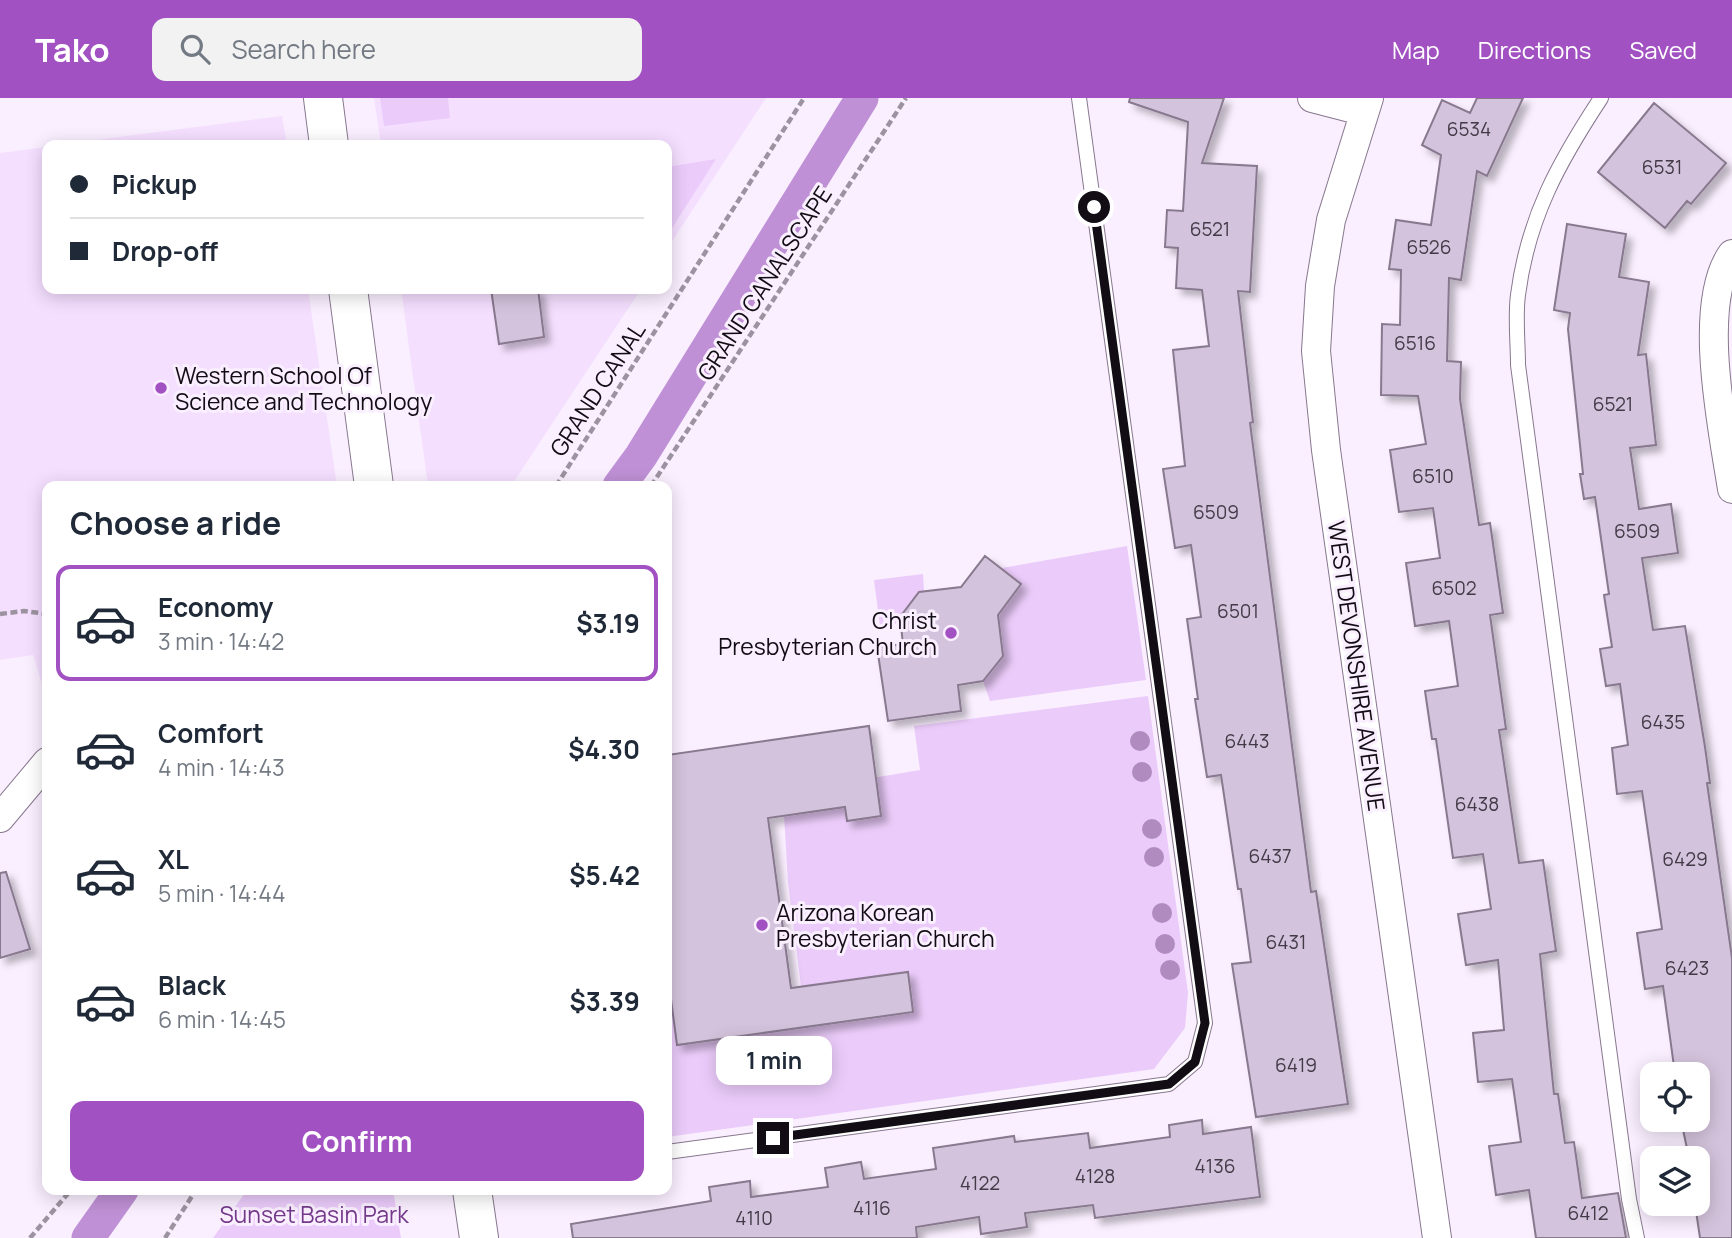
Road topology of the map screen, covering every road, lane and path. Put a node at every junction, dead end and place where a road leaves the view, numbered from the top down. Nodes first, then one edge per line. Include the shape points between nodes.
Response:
1 (323, 98) edge
2 (804, 98) edge
3 (906, 98) edge
4 (1079, 98) edge
5 (1312, 98) edge
6 (1601, 98) edge
7 (1365, 104) edge
8 (328, 140) edge
9 (1732, 254) edge
10 (349, 294) edge
11 (373, 481) edge
12 (559, 481) edge
13 (654, 481) edge
14 (1732, 489) edge
15 (42, 613) edge
16 (0, 614) edge
17 (42, 768) edge
18 (0, 818) edge
19 (672, 1151) edge
20 (67, 1195) edge
21 (193, 1195) edge
22 (473, 1195) edge
23 (30, 1238) edge
24 (165, 1238) edge
25 (479, 1238) edge
26 (1437, 1238) edge
27 (1637, 1238) edge

1 - 8 main road
2 - 12 path, GRAND CANAL
3 - 13 path, GRAND CANALSCAPE
4 - 19 lane via 1205,1023 1195,1062 1169,1084
5 - 7 street
6 - 27 lane via 1561,159 1532,224 1517,296 1518,365
7 - 26 street, WEST DEVONSHIRE AVENUE via 1331,220 1316,351
9 - 14 street via 1713,310 1714,354
10 - 11 main road
15 - 16 path
17 - 18 street
20 - 23 path
21 - 24 path
22 - 25 main road

